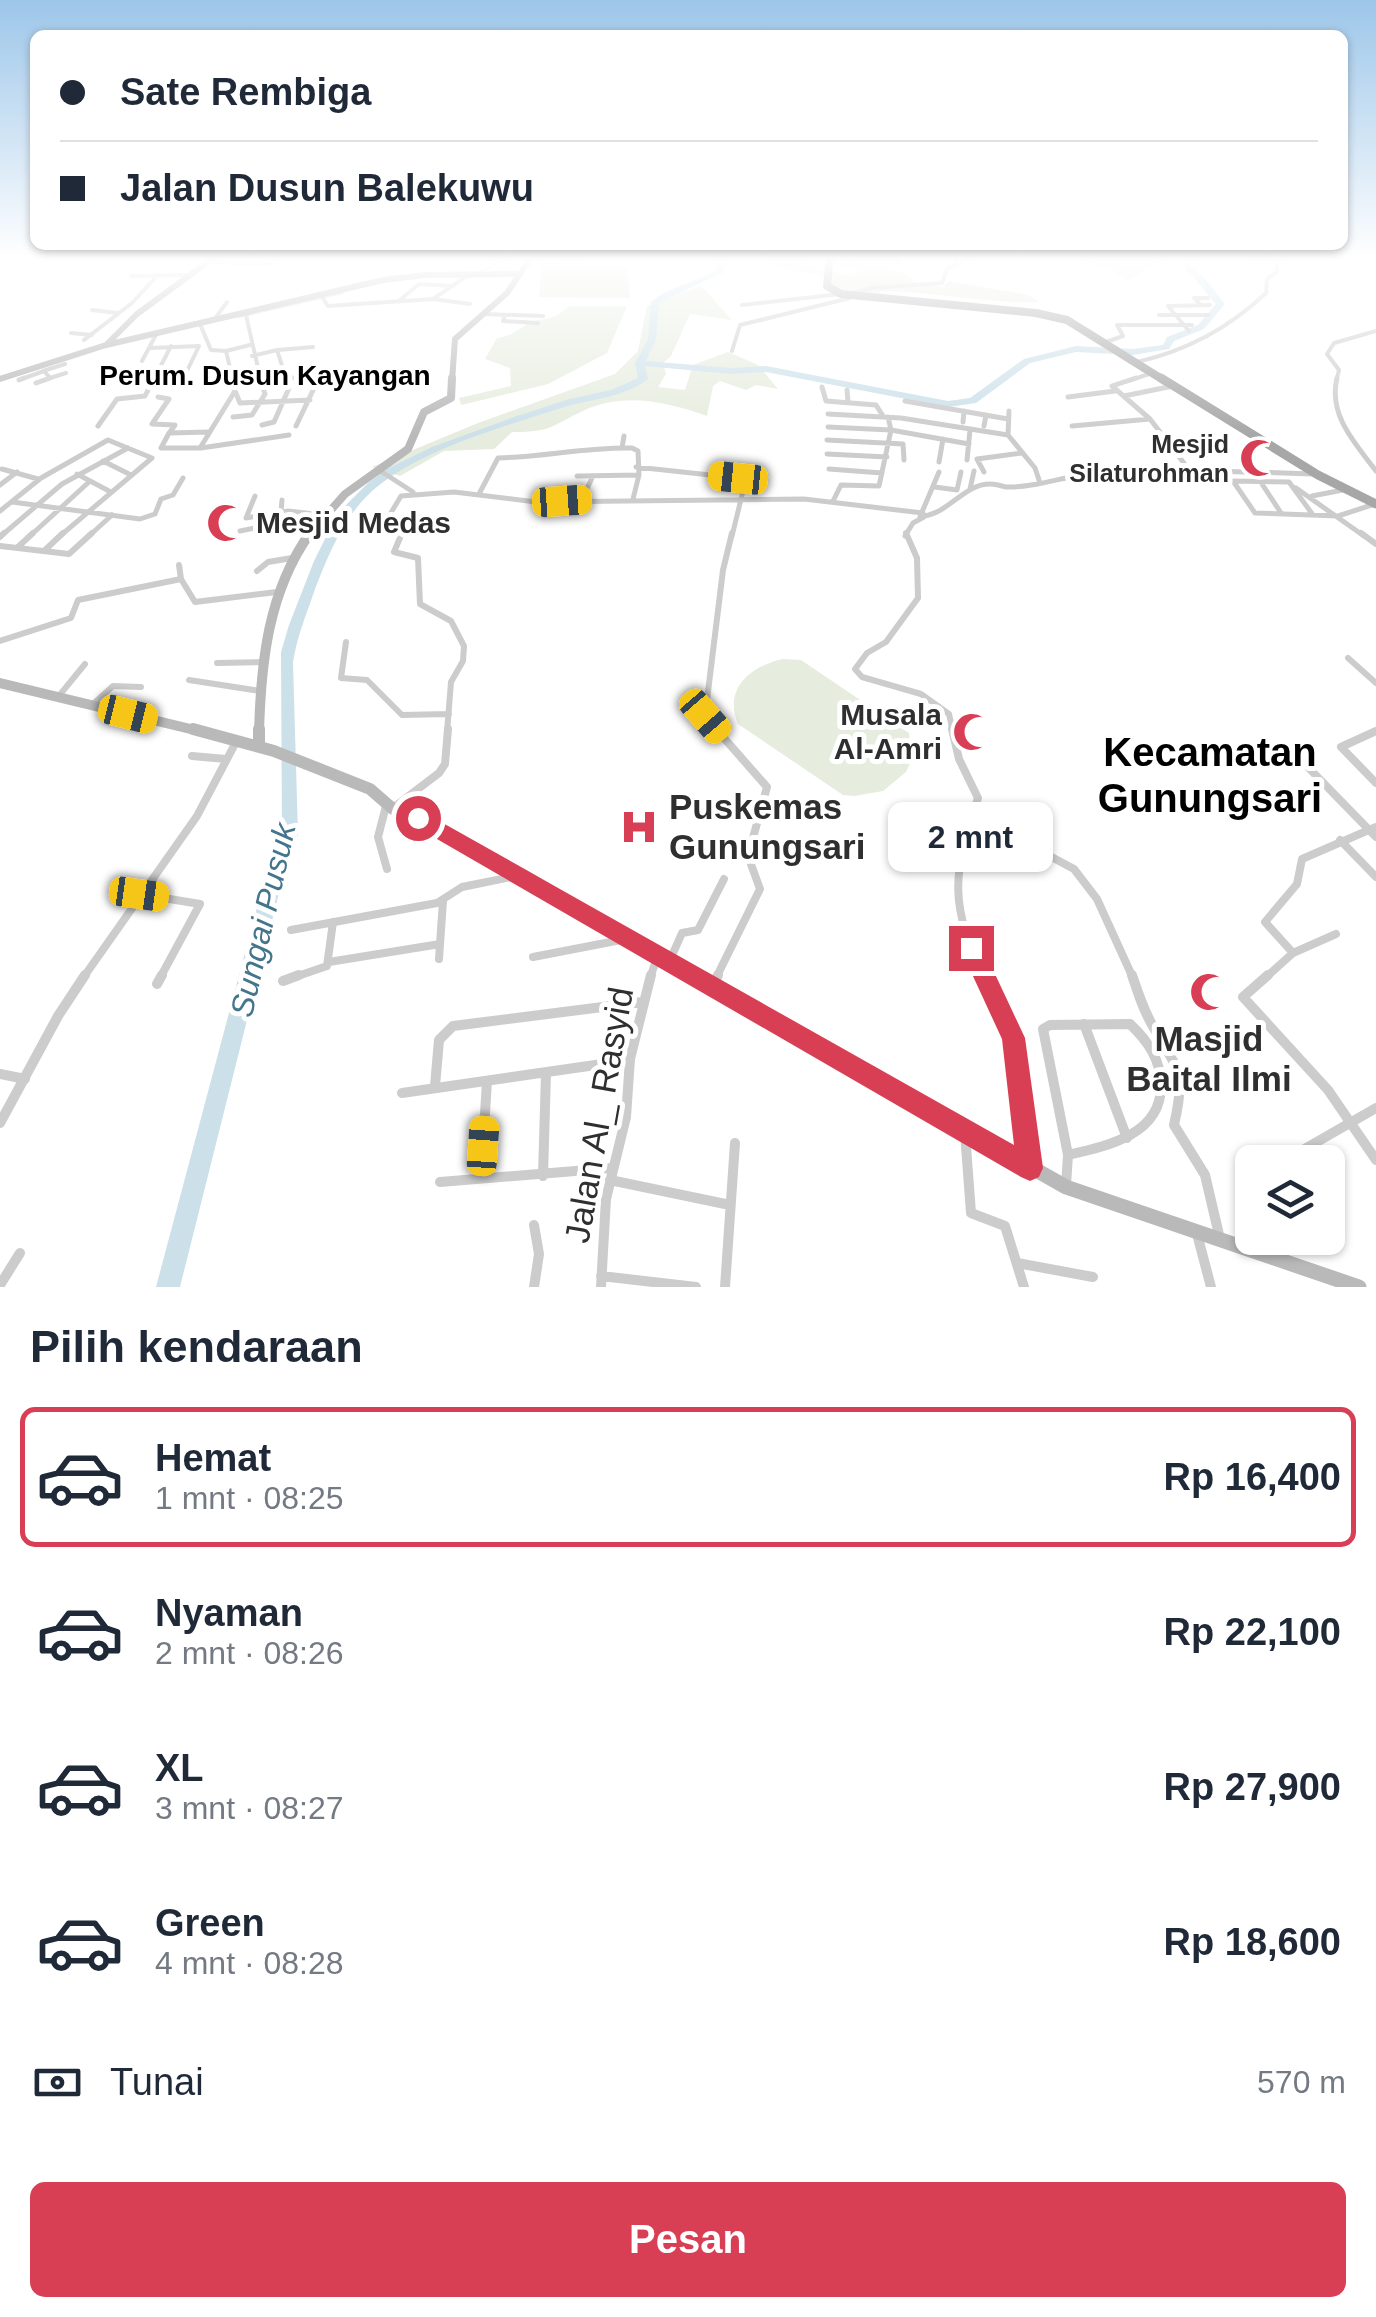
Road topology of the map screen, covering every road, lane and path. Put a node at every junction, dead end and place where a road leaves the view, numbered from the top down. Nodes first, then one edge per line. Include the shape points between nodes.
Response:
1 (116, 316) edge
2 (136, 316) edge
3 (217, 316) edge
4 (240, 316) edge
5 (246, 316) edge
6 (482, 316) edge
7 (505, 316) edge
8 (775, 316) edge
9 (1054, 316) edge
10 (1176, 316) edge
11 (1240, 316) edge
12 (214, 321) junction
13 (538, 323) dead end
14 (200, 325) junction
15 (1163, 325) junction
16 (1183, 325) junction
17 (1191, 328) dead end
18 (1376, 331) edge
19 (71, 333) dead end
20 (157, 334) junction
21 (1172, 335) dead end
22 (93, 336) junction
23 (84, 340) dead end
24 (109, 342) junction
25 (1106, 342) junction
26 (250, 344) junction
27 (171, 346) junction
28 (313, 347) dead end
29 (150, 348) junction
30 (89, 350) junction
31 (276, 350) junction
32 (226, 351) junction
33 (732, 352) dead end
34 (252, 356) junction
35 (142, 361) dead end
36 (1136, 362) junction
37 (65, 364) dead end
38 (41, 368) junction
39 (66, 373) dead end
40 (1153, 373) junction
41 (158, 375) junction
42 (285, 376) junction
43 (50, 378) junction
44 (0, 379) edge
45 (19, 380) dead end
46 (36, 383) dead end
47 (1174, 386) junction
48 (822, 387) dead end
49 (236, 390) junction
50 (847, 390) dead end
51 (1116, 390) junction
52 (870, 394) dead end
53 (1068, 396) dead end
54 (1124, 396) junction
55 (158, 397) dead end
56 (310, 400) junction
57 (286, 401) junction
58 (848, 402) junction
59 (261, 403) junction
60 (871, 404) junction
61 (1010, 410) dead end
62 (964, 411) junction
63 (828, 414) dead end
64 (986, 415) junction
65 (233, 417) dead end
66 (886, 417) junction
67 (905, 419) junction
68 (1008, 419) junction
69 (1150, 420) junction
70 (963, 422) dead end
71 (262, 424) dead end
72 (98, 426) dead end
73 (296, 426) dead end
74 (984, 426) dead end
75 (1072, 426) dead end
76 (828, 427) dead end
77 (891, 430) junction
78 (970, 430) junction
79 (208, 432) junction
80 (170, 433) junction
81 (289, 434) dead end
82 (1008, 435) junction
83 (624, 436) dead end
84 (943, 439) junction
85 (827, 440) dead end
86 (890, 442) junction
87 (969, 444) junction
88 (128, 448) junction
89 (200, 448) junction
90 (622, 448) junction
91 (1022, 453) junction
92 (828, 454) dead end
93 (887, 457) junction
94 (904, 460) dead end
95 (967, 460) dead end
96 (103, 461) junction
97 (939, 462) dead end
98 (829, 469) dead end
99 (2, 470) edge
100 (381, 470) junction
101 (1190, 470) junction
102 (638, 471) junction
103 (974, 471) dead end
104 (1376, 471) edge
105 (16, 472) junction
106 (939, 472) dead end
107 (961, 472) dead end
108 (984, 472) dead end
109 (882, 473) junction
110 (77, 474) junction
111 (1318, 474) junction
112 (131, 475) junction
113 (577, 476) dead end
114 (183, 478) dead end
115 (593, 478) junction
116 (39, 480) junction
117 (395, 480) joint
118 (1039, 480) junction
119 (1260, 480) junction
120 (90, 481) junction
121 (828, 484) dead end
122 (0, 485) edge
123 (840, 485) junction
124 (936, 487) junction
125 (1294, 488) junction
126 (1349, 489) junction
127 (970, 490) junction
128 (109, 491) junction
129 (413, 493) junction
130 (479, 494) junction
131 (256, 496) dead end
132 (1312, 496) junction
133 (739, 498) junction
134 (633, 499) junction
135 (282, 500) dead end
136 (582, 500) junction
137 (833, 501) junction
138 (11, 502) junction
139 (1376, 504) edge
140 (37, 506) junction
141 (61, 508) junction
142 (0, 511) edge
143 (85, 512) junction
144 (281, 512) junction
145 (1282, 514) junction
146 (268, 515) junction
147 (1313, 515) junction
148 (115, 516) junction
149 (323, 516) junction
150 (921, 516) junction
151 (1340, 516) junction
152 (246, 518) junction
153 (0, 537) edge
154 (1376, 544) edge
155 (1, 546) edge
156 (17, 548) junction
157 (44, 551) junction
158 (292, 558) junction
159 (179, 565) dead end
160 (257, 571) dead end
161 (182, 579) junction
162 (81, 588) dead end
163 (278, 592) junction
164 (78, 600) junction
165 (0, 642) edge
166 (346, 642) dead end
167 (1348, 658) dead end
168 (217, 662) dead end
169 (263, 662) junction
170 (85, 664) dead end
171 (189, 680) dead end
172 (1376, 682) edge
173 (0, 683) edge
174 (141, 687) dead end
175 (260, 691) junction
176 (58, 698) junction
177 (92, 705) junction
178 (450, 714) junction
179 (1376, 731) edge
180 (236, 741) junction
181 (268, 749) junction
182 (192, 756) dead end
183 (1300, 759) dead end
184 (226, 760) junction
185 (1376, 783) edge
186 (390, 804) junction
187 (974, 816) junction
188 (1374, 831) edge
189 (1340, 840) junction
190 (387, 869) dead end
191 (523, 875) junction
192 (1376, 878) edge
193 (724, 880) dead end
194 (139, 894) junction
195 (443, 900) junction
196 (333, 922) junction
197 (291, 930) dead end
198 (1336, 934) dead end
199 (632, 937) junction
200 (440, 944) junction
201 (1294, 953) junction
202 (664, 956) junction
203 (533, 957) dead end
204 (440, 958) dead end
205 (329, 962) junction
206 (284, 981) dead end
207 (157, 984) dead end
208 (713, 985) junction
209 (642, 1002) junction
210 (1084, 1024) junction
211 (630, 1060) junction
212 (546, 1073) junction
213 (0, 1074) edge
214 (25, 1079) junction
215 (487, 1081) junction
216 (435, 1086) junction
217 (402, 1093) dead end
218 (1376, 1108) edge
219 (0, 1122) edge
220 (1352, 1122) junction
221 (964, 1132) junction
222 (1127, 1138) junction
223 (736, 1143) dead end
224 (1312, 1145) edge
225 (1068, 1155) junction
226 (1376, 1160) edge
227 (1030, 1168) junction
228 (611, 1174) junction
229 (543, 1176) junction
230 (481, 1178) junction
231 (440, 1182) dead end
232 (1066, 1187) junction
233 (730, 1205) junction
234 (534, 1225) dead end
235 (1196, 1232) junction
236 (1220, 1240) junction
237 (20, 1253) dead end
238 (1017, 1264) junction
239 (1093, 1277) dead end
240 (601, 1282) edge
241 (0, 1284) edge
242 (534, 1287) edge
243 (696, 1287) edge
244 (725, 1287) edge
245 (1024, 1287) edge
246 (1210, 1287) edge
247 (1359, 1287) edge

1 - 22 street
2 - 24 street
3 - 12 street
4 - 12 street
5 - 26 street
6 - 100 street via 455,339 451,398 426,408 411,427 408,450
7 - 13 street via 504,321
8 - 33 street via 740,324
9 - 25 main road
10 - 16 street
11 - 36 street via 1169,356
12 - 14 street
14 - 20 street
14 - 32 street via 212,352
15 - 16 street
15 - 21 street
15 - 25 street via 1116,325 1123,336
16 - 17 street
18 - 104 street via 1334,343 1326,354 1340,370 1334,394 1340,421
19 - 22 street
20 - 24 street
20 - 29 street
22 - 23 street
22 - 24 street
22 - 30 street
24 - 30 street
25 - 36 main road
26 - 32 street
26 - 34 street
27 - 29 street
27 - 41 street
27 - 41 street via 199,346 187,372
28 - 31 street
29 - 35 street
30 - 38 street
31 - 34 street
31 - 42 street
32 - 49 street
34 - 59 street via 264,392
36 - 40 main road
37 - 38 street
38 - 43 street
38 - 44 street
38 - 45 street
39 - 43 street
40 - 47 main road
40 - 51 street via 1114,383
41 - 72 street via 145,396 118,399
42 - 56 street via 316,384
42 - 57 street
43 - 46 street
47 - 54 street
47 - 111 main road
48 - 58 street via 826,401
49 - 59 street via 239,402
49 - 79 street
50 - 58 street
51 - 53 street
51 - 54 street
52 - 60 street
54 - 69 street
55 - 80 street via 169,399 152,424 174,425
56 - 57 street
56 - 73 street
57 - 59 street
57 - 71 street via 273,423
58 - 60 street
59 - 65 street via 250,416
60 - 66 street
61 - 68 street
62 - 64 street
62 - 67 street via 907,402
62 - 70 street
63 - 66 street
64 - 68 street
64 - 74 street
66 - 67 street
66 - 77 street
67 - 78 street
68 - 82 street
69 - 75 street
69 - 101 street
76 - 77 street
77 - 84 street
77 - 86 street
78 - 82 street
78 - 87 street
79 - 80 street
79 - 89 street
80 - 89 street via 161,448
81 - 89 street
82 - 91 street
83 - 90 street
84 - 87 street
84 - 97 street
85 - 86 street
86 - 93 street
86 - 94 street via 905,445
87 - 95 street
88 - 96 street
88 - 112 street via 152,459
88 - 116 street via 114,440
90 - 102 street via 638,450
90 - 130 street via 498,458
91 - 108 street via 976,459
91 - 118 street
92 - 93 street
93 - 109 street
96 - 110 street
96 - 112 street
98 - 109 street
99 - 105 street
100 - 117 street
100 - 149 street
101 - 111 street
101 - 118 street
102 - 115 street
102 - 133 street via 740,478 745,484
102 - 134 street
103 - 127 street
105 - 116 street
105 - 122 street
106 - 124 street
107 - 124 street via 958,490
109 - 123 street via 877,488
110 - 120 street
110 - 140 street
111 - 126 main road
112 - 128 street
113 - 115 street
114 - 148 street via 153,515
115 - 136 street
116 - 138 street
117 - 129 street
118 - 127 street
119 - 125 street
119 - 145 street
119 - 145 street via 1232,482 1252,512
120 - 128 street
120 - 141 street
121 - 123 street
123 - 137 street
124 - 150 street
125 - 132 street
125 - 147 street
126 - 132 street
126 - 139 main road
127 - 150 street via 934,516
128 - 143 street
129 - 130 street
129 - 178 street via 396,500 389,516 406,523 394,552 418,557 420,604 460,632 464,656 451,682
130 - 136 street
131 - 152 street
132 - 151 street
133 - 134 street
133 - 137 street
133 - 208 street via 705,716 768,787 748,856 760,890
134 - 136 street
135 - 144 street
137 - 150 street
138 - 140 street
138 - 142 street
139 - 151 street
140 - 141 street
140 - 153 street
141 - 143 street
141 - 156 street
143 - 148 street
143 - 157 street
144 - 146 street
144 - 149 street
145 - 147 street
146 - 152 street
146 - 152 street via 266,526 240,531
147 - 151 street
148 - 157 street via 74,551
149 - 158 street
150 - 187 street via 906,534 916,554 918,598 886,642 855,669 862,677 927,696 949,714 958,760 978,793
151 - 154 street
155 - 156 street
156 - 157 street
158 - 160 street
158 - 163 street
159 - 161 street
161 - 163 street via 195,602
161 - 164 street
162 - 164 street
163 - 169 street
164 - 165 street via 71,618
166 - 178 street via 341,678 366,680 402,715
167 - 172 street
168 - 169 street
169 - 175 street
170 - 176 street
171 - 175 street
173 - 176 street
174 - 177 street via 113,686
175 - 181 street
176 - 177 street
177 - 180 street
178 - 186 street via 441,770
179 - 185 street via 1341,747
180 - 181 street
180 - 184 street
181 - 186 street
182 - 184 street
183 - 188 street
184 - 194 street via 191,824
186 - 190 street via 378,837
186 - 191 street
187 - 227 street via 961,848 959,920 1011,1030
187 - 236 street via 1074,869 1087,883 1150,1021 1178,1066 1174,1125 1205,1175
188 - 189 street
189 - 192 street
189 - 201 street via 1303,859 1298,884 1265,920
191 - 195 street via 467,886
191 - 199 street
193 - 202 street via 698,930 682,933
194 - 207 street via 200,904
194 - 214 street via 45,1036
195 - 196 street
195 - 200 street
196 - 197 street
196 - 205 street
198 - 201 street
199 - 202 street
199 - 203 street
200 - 204 street
200 - 205 street
201 - 220 street via 1243,999
202 - 208 street
202 - 209 street, Jalan Al_ Rasyid
205 - 206 street
208 - 221 street
209 - 211 street, Jalan Al_ Rasyid
209 - 216 street via 450,1027 438,1040
210 - 222 street
210 - 222 street via 1128,1024 1156,1057 1158,1111
210 - 225 street via 1048,1025 1042,1033
211 - 212 street
211 - 228 street, Jalan Al_ Rasyid via 626,1118
212 - 215 street
212 - 229 street
213 - 214 street
214 - 219 street
215 - 216 street
215 - 230 street
216 - 217 street
218 - 220 street
220 - 224 street
220 - 226 street
221 - 227 street
221 - 238 street via 971,1213 1004,1224
222 - 225 street
223 - 233 street
225 - 232 street
227 - 232 street
228 - 229 street
228 - 233 street
228 - 240 street, Jalan Al_ Rasyid
229 - 230 street
230 - 231 street
232 - 235 street
233 - 244 street
234 - 242 street
235 - 236 street
235 - 246 street
236 - 247 street
237 - 241 street
238 - 239 street
238 - 245 street
240 - 243 street

